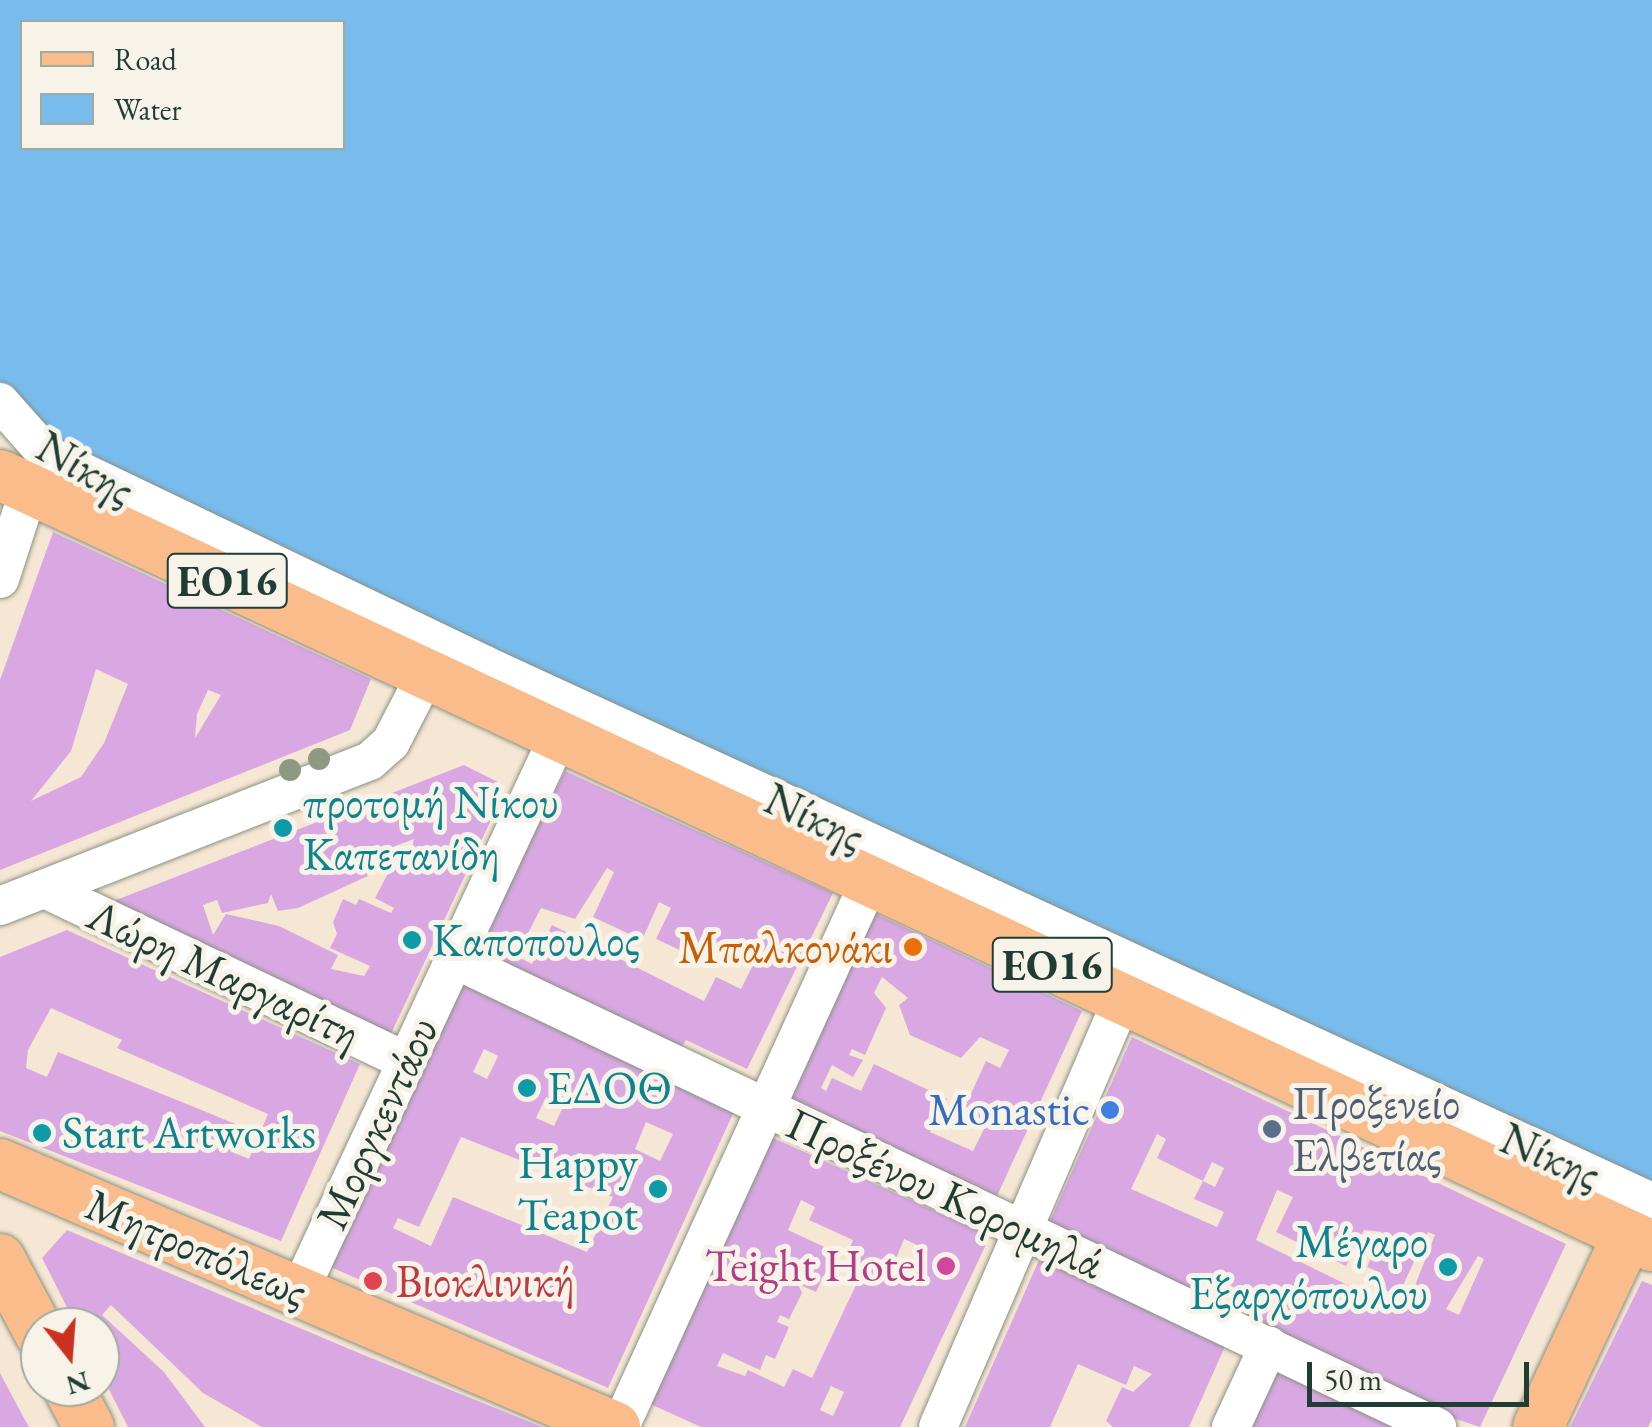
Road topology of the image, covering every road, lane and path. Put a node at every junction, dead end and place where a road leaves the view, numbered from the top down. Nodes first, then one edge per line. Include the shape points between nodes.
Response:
1 (0, 402) edge
2 (8, 482) edge
3 (0, 578) edge
4 (426, 674) junction
5 (558, 737) junction
6 (870, 880) junction
7 (45, 889) junction
8 (0, 906) edge
9 (454, 960) junction
10 (1123, 998) junction
11 (404, 1060) junction
12 (766, 1108) junction
13 (0, 1164) edge
14 (1023, 1228) junction
15 (1644, 1228) edge
16 (0, 1259) edge
17 (299, 1292) junction
18 (26, 1307) edge
19 (1269, 1346) junction
20 (618, 1427) edge
21 (938, 1427) edge
22 (1231, 1427) edge
23 (1437, 1427) edge
24 (1538, 1427) edge

1 - 15 street, Νίκης via 47,455
2 - 3 street
2 - 4 main road, Νίκης / ΕΟ16
4 - 5 main road, Νίκης / ΕΟ16
4 - 7 street via 397,733 370,761
5 - 6 main road, Νίκης / ΕΟ16
5 - 9 street, Μοργκεντάου
6 - 10 main road, Νίκης / ΕΟ16
6 - 12 street
7 - 8 street
7 - 11 street, Λώρη Μαργαρίτη
9 - 11 street, Μοργκεντάου
9 - 12 street, Προξένου Κορομηλά
10 - 14 street
10 - 15 main road, Νίκης / ΕΟ16
11 - 17 street, Μοργκεντάου
12 - 14 street, Προξένου Κορομηλά
12 - 20 street
13 - 17 main road, Μητροπόλεως
14 - 19 street, Προξένου Κορομηλά
14 - 21 street
15 - 24 main road
16 - 18 main road
17 - 20 main road, Μητροπόλεως
19 - 22 street
19 - 23 street, Προξένου Κορομηλά

